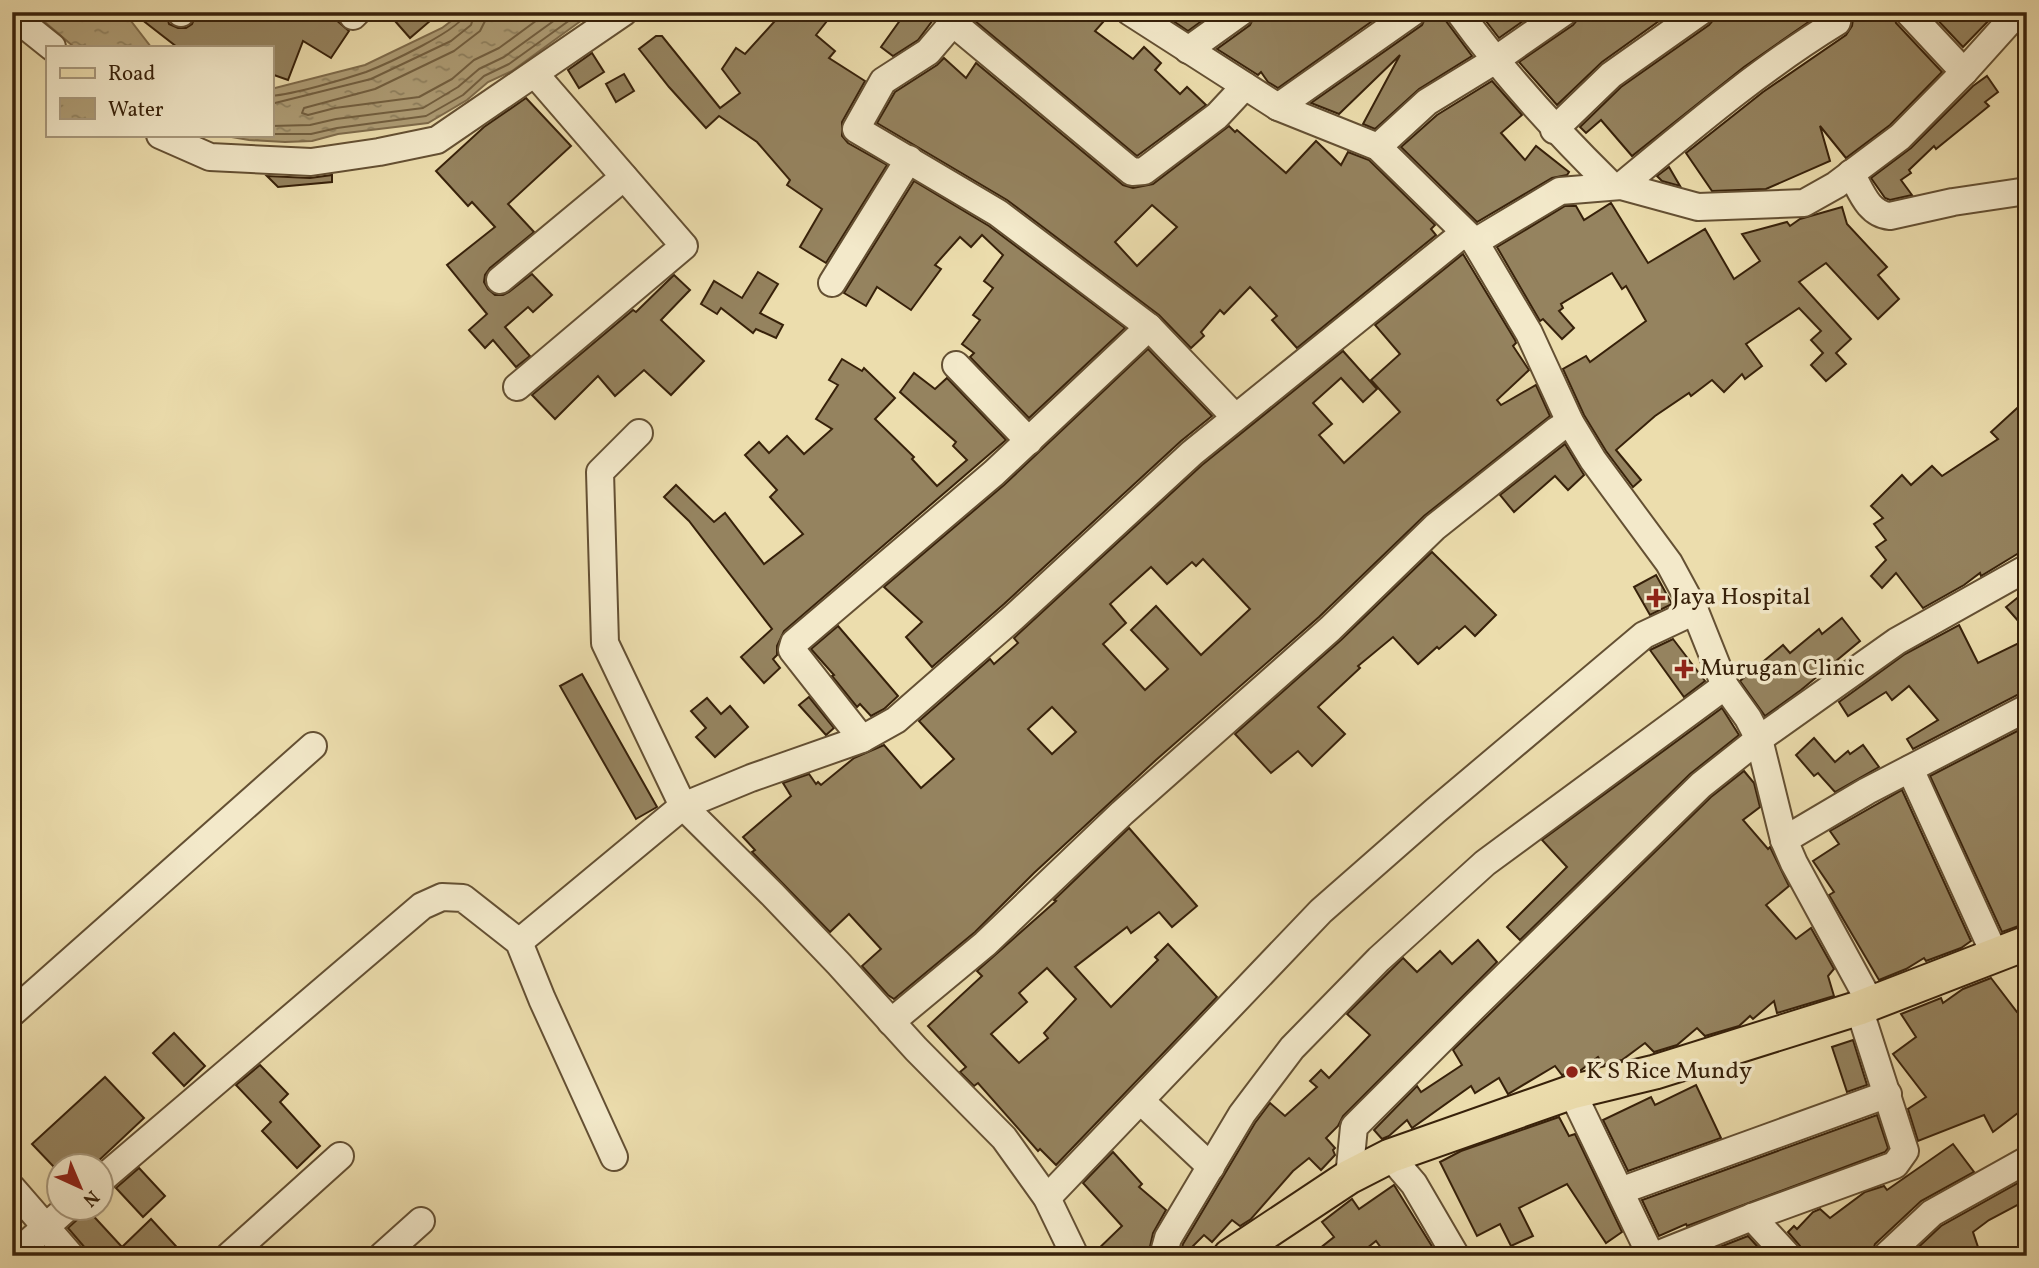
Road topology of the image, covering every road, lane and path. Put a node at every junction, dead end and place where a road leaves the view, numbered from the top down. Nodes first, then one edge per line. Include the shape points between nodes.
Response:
1 (624, 12) edge
2 (1130, 12) edge
3 (1241, 12) edge
4 (1413, 12) edge
5 (1459, 12) edge
6 (1564, 12) edge
7 (1700, 12) edge
8 (1839, 12) edge
9 (1908, 12) edge
10 (2018, 12) edge
11 (12, 15) edge
12 (958, 18) edge
13 (51, 46) edge
14 (1188, 50) junction
15 (1494, 61) junction
16 (1964, 72) junction
17 (535, 74) junction
18 (1245, 86) junction
19 (1278, 107) junction
20 (1554, 130) junction
21 (162, 136) edge
22 (1378, 147) junction
23 (909, 159) junction
24 (1850, 173) junction
25 (624, 177) junction
26 (1616, 186) junction
27 (2027, 191) edge
28 (1469, 237) junction
29 (500, 280) dead end
30 (832, 283) dead end
31 (1149, 327) junction
32 (956, 365) dead end
33 (517, 387) dead end
34 (1235, 417) junction
35 (1570, 422) junction
36 (639, 433) dead end
37 (1029, 441) junction
38 (2027, 568) edge
39 (1695, 611) junction
40 (1725, 686) junction
41 (2027, 708) edge
42 (862, 738) junction
43 (1759, 739) junction
44 (313, 746) dead end
45 (1910, 769) junction
46 (683, 806) junction
47 (1784, 840) junction
48 (519, 942) junction
49 (2027, 943) edge
50 (1995, 955) junction
51 (1865, 1006) junction
52 (12, 1013) edge
53 (891, 1022) junction
54 (1572, 1092) junction
55 (1888, 1094) junction
56 (1141, 1101) junction
57 (1390, 1156) junction
58 (340, 1157) dead end
59 (614, 1157) dead end
60 (2027, 1160) edge
61 (116, 1167) edge
62 (1211, 1167) junction
63 (1349, 1177) junction
64 (12, 1188) edge
65 (1620, 1191) junction
66 (1047, 1198) junction
67 (1752, 1217) junction
68 (421, 1221) dead end
69 (51, 1222) edge
70 (46, 1226) junction
71 (13, 1256) edge
72 (71, 1256) edge
73 (229, 1256) edge
74 (383, 1256) edge
75 (1075, 1256) edge
76 (1163, 1256) edge
77 (1230, 1256) edge
78 (1457, 1256) edge
79 (1653, 1256) edge
80 (1788, 1256) edge
81 (1886, 1256) edge

1 - 17 street
2 - 14 street
3 - 14 street
4 - 19 street
5 - 15 street
6 - 15 street
7 - 20 street via 1611,75
8 - 26 street via 1837,22 1744,85
9 - 16 street
10 - 16 street
11 - 13 street
12 - 18 street via 1132,172 1144,171 1217,116
12 - 23 street via 928,51 883,81 856,129
14 - 18 street
15 - 20 street
15 - 22 street via 1427,102
16 - 24 street via 1900,137
17 - 21 street via 437,140 379,152 310,162 211,157
17 - 25 street
18 - 19 street
19 - 22 street
20 - 26 street
22 - 28 street
23 - 30 street
23 - 31 street via 998,213
24 - 26 street via 1804,203 1698,207
24 - 27 street via 1872,210 1880,215
25 - 29 street
25 - 33 street via 684,246
26 - 28 street via 1560,191
28 - 34 street
28 - 35 street via 1529,333
31 - 34 street
31 - 37 street
32 - 37 street
34 - 42 street via 915,704
35 - 39 street via 1669,563
35 - 53 street via 1435,527 985,944
36 - 46 street via 600,472 605,643
37 - 42 street via 794,643 792,650
38 - 43 street via 1897,641
39 - 40 street
39 - 56 street via 1644,635 1321,911
40 - 43 street
40 - 62 street via 1485,863 1379,960 1292,1048 1242,1114
41 - 45 street
42 - 46 street
43 - 47 street
43 - 63 street via 1701,785 1354,1127
44 - 52 street
45 - 47 street
45 - 50 street
46 - 48 street
46 - 53 street
47 - 51 street
48 - 59 street
48 - 61 street via 463,898 442,897 422,906
49 - 50 main road
50 - 51 main road
51 - 54 main road via 1655,1072
51 - 55 street
53 - 66 street via 1004,1138
54 - 57 main road
54 - 65 street
55 - 65 street
55 - 67 street via 1905,1151 1895,1165
56 - 62 street
56 - 66 street
57 - 63 main road
57 - 78 street via 1414,1184
58 - 73 street
60 - 81 street via 1932,1213
62 - 76 street via 1168,1238
63 - 77 main road
64 - 70 street
65 - 79 street
66 - 75 street
67 - 79 street
67 - 80 street
68 - 74 street
69 - 70 street
70 - 71 street
70 - 72 street

